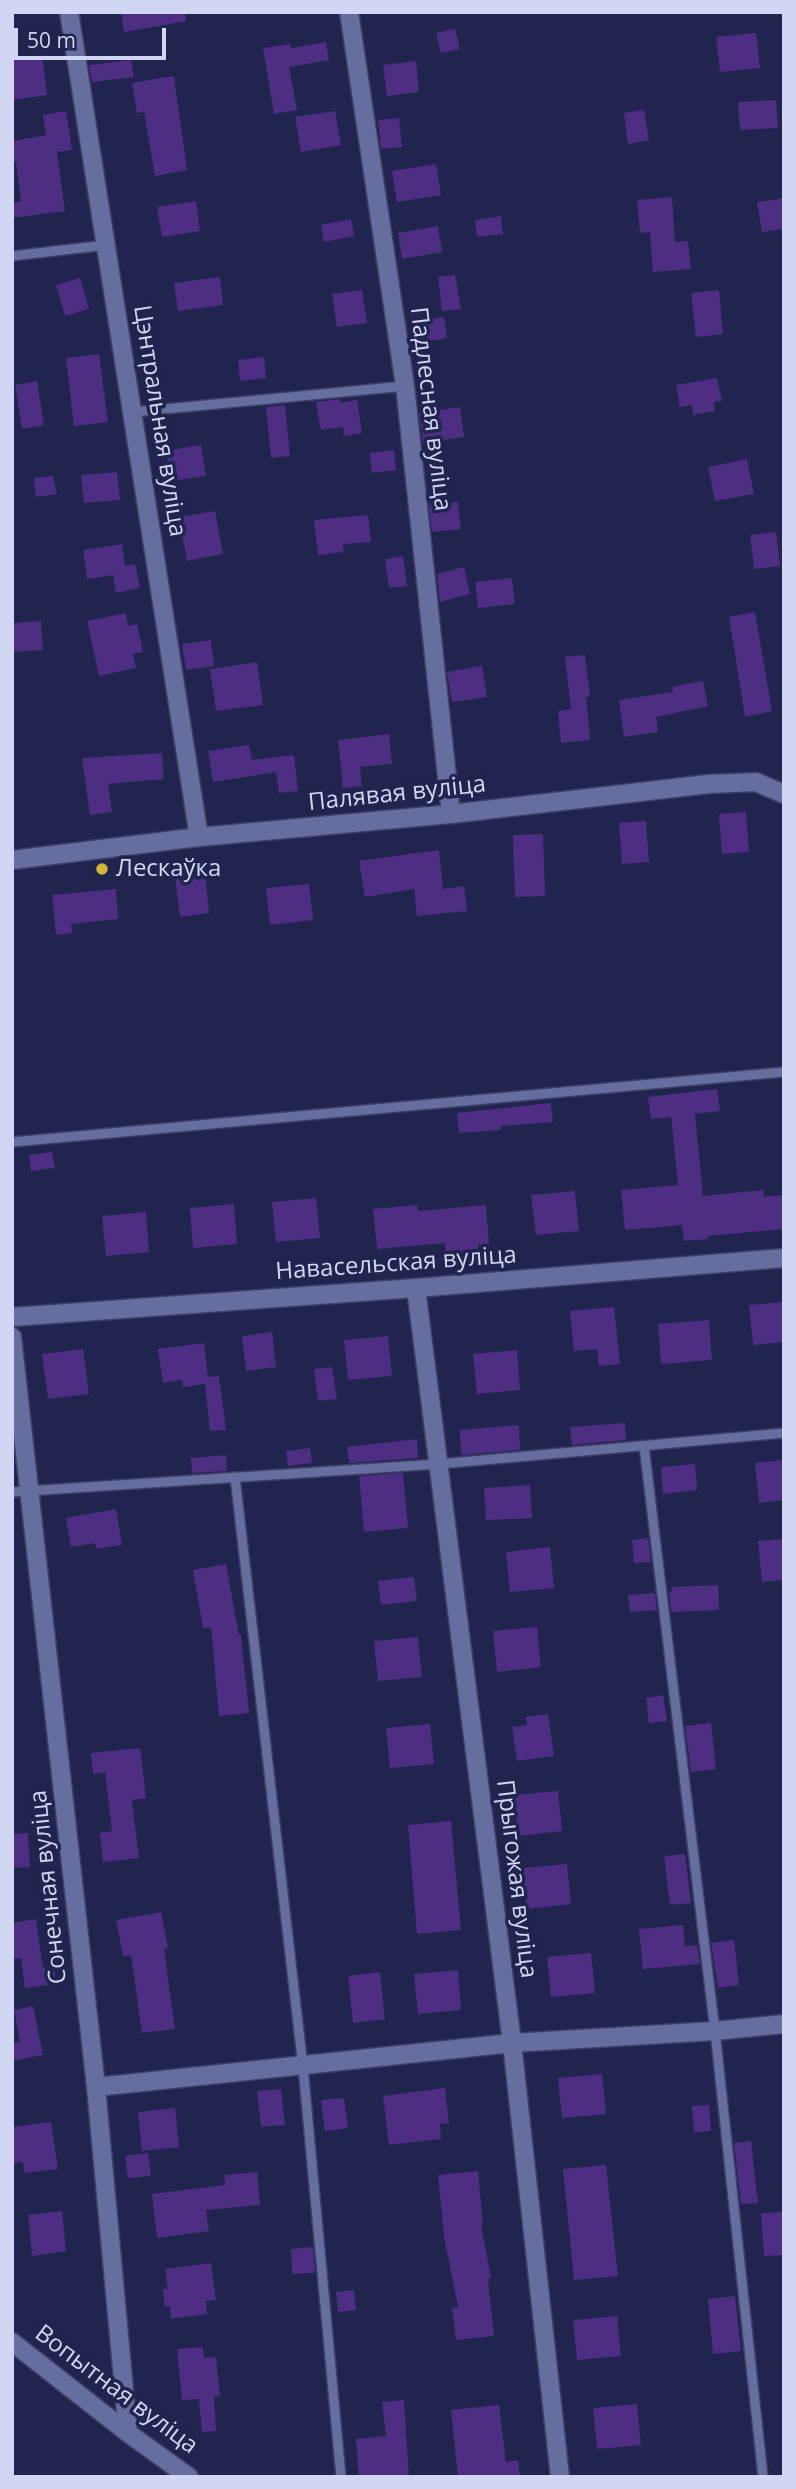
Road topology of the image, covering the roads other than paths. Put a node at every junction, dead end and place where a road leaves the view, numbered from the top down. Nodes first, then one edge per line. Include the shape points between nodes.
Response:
1 (69, 12) edge
2 (349, 12) edge
3 (106, 245) junction
4 (12, 256) edge
5 (405, 386) junction
6 (132, 412) junction
7 (784, 794) edge
8 (451, 814) junction
9 (199, 837) junction
10 (12, 860) edge
11 (784, 1072) edge
12 (12, 1142) edge
13 (784, 1258) edge
14 (416, 1288) junction
15 (12, 1317) edge
16 (12, 1337) edge
17 (784, 1433) edge
18 (643, 1446) junction
19 (439, 1464) junction
20 (235, 1477) junction
21 (21, 1491) edge
22 (784, 2024) edge
23 (715, 2031) junction
24 (512, 2043) junction
25 (303, 2067) junction
26 (96, 2087) junction
27 (12, 2342) edge
28 (128, 2433) junction
29 (183, 2475) edge
30 (341, 2477) edge
31 (559, 2477) edge
32 (764, 2477) edge

1 - 3 street, Цэнтральная вуліца
2 - 5 street, Падлесная вуліца
3 - 4 lane
3 - 6 street, Цэнтральная вуліца
5 - 6 lane
5 - 8 street, Падлесная вуліца
6 - 9 street, Цэнтральная вуліца
7 - 8 street, Палявая вуліца via 756,782 709,784
8 - 9 street, Палявая вуліца
9 - 10 street, Палявая вуліца
11 - 12 lane
13 - 14 street, Навасельская вуліца
14 - 15 street, Навасельская вуліца
14 - 19 street, Прыгожая вуліца
16 - 21 street, Сонечная вуліца
17 - 18 lane
18 - 19 lane
18 - 23 lane
19 - 20 lane
19 - 24 street, Прыгожая вуліца
20 - 21 lane
20 - 25 lane
21 - 26 street, Сонечная вуліца
22 - 23 street
23 - 24 street
23 - 32 lane
24 - 25 street
24 - 31 street, Прыгожая вуліца
25 - 26 street
25 - 30 lane
26 - 28 street, Сонечная вуліца
27 - 28 street, Вопытная вуліца
28 - 29 street, Вопытная вуліца

